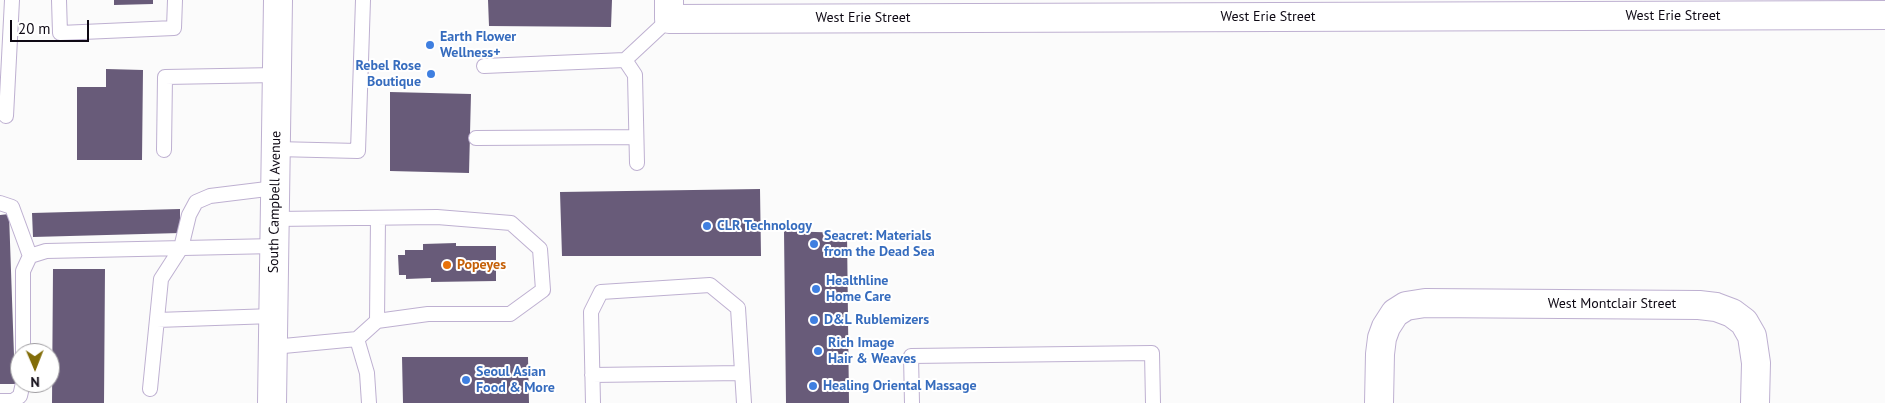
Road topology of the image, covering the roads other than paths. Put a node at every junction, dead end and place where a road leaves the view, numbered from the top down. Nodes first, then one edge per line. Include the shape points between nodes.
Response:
1 (12, 0) edge
2 (60, 0) edge
3 (175, 0) edge
4 (278, 0) edge
5 (363, 0) edge
6 (669, 9) edge
7 (1885, 15) edge
8 (625, 60) junction
9 (484, 66) dead end
10 (277, 75) junction
11 (6, 116) dead end
12 (636, 137) junction
13 (476, 138) dead end
14 (276, 148) junction
15 (164, 150) dead end
16 (637, 163) dead end
17 (275, 188) junction
18 (0, 203) edge
19 (378, 218) junction
20 (275, 219) junction
21 (274, 246) junction
22 (180, 248) junction
23 (30, 256) junction
24 (273, 316) junction
25 (157, 320) junction
26 (377, 320) junction
27 (357, 339) junction
28 (23, 343) edge
29 (273, 347) junction
30 (742, 373) junction
31 (592, 375) junction
32 (150, 389) dead end
33 (21, 393) edge
34 (0, 401) edge
35 (272, 403) edge
36 (369, 403) edge
37 (593, 403) edge
38 (744, 403) edge
39 (912, 403) edge
40 (1153, 403) edge
41 (1379, 403) edge
42 (1755, 403) edge

1 - 11 lane
2 - 3 lane via 60,33 174,28
4 - 10 street, South Campbell Avenue
5 - 14 lane via 358,152
6 - 7 street, West Erie Street
6 - 8 lane
8 - 9 lane
8 - 12 lane via 635,76
10 - 14 street, South Campbell Avenue
10 - 15 lane via 165,77
12 - 13 lane
12 - 16 lane
14 - 17 street, South Campbell Avenue
17 - 20 street, South Campbell Avenue
17 - 22 lane via 210,196 196,202
18 - 23 lane via 12,207
19 - 20 lane
19 - 26 lane
19 - 26 lane via 436,217 511,223 540,249 543,290 510,314 428,314
20 - 21 street, South Campbell Avenue
21 - 22 lane
21 - 24 street, South Campbell Avenue
22 - 23 lane via 46,251
22 - 25 lane via 161,279
23 - 28 lane via 23,271
24 - 25 lane
24 - 29 street, South Campbell Avenue
25 - 32 lane
26 - 27 lane
27 - 29 lane
27 - 36 lane via 367,373
29 - 35 street, South Campbell Avenue
30 - 31 lane
30 - 31 lane via 738,308 710,286 601,292 591,312
30 - 38 lane
31 - 37 lane
33 - 34 lane via 13,401
39 - 40 lane via 911,356 1152,353
41 - 42 street, West Montclair Street via 1382,338 1386,326 1395,313 1406,306 1425,303 1716,307 1744,322 1752,336 1756,363

